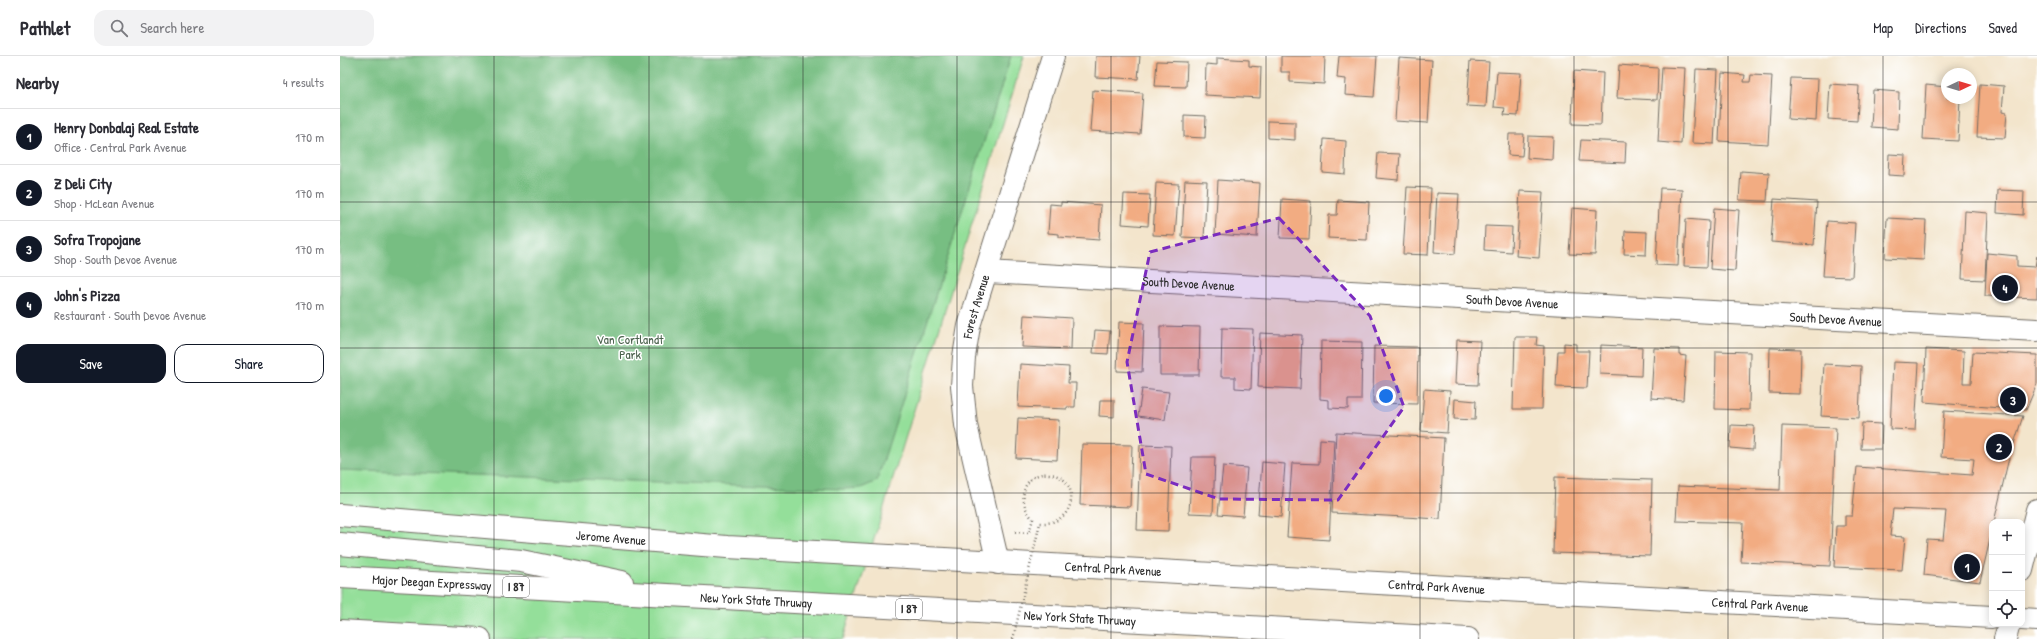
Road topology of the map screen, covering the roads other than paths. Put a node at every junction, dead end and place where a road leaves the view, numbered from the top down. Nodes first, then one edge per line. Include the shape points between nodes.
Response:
1 (1053, 56) edge
2 (988, 272) junction
3 (2037, 330) edge
4 (2037, 510) edge
5 (340, 515) edge
6 (340, 544) edge
7 (882, 556) joint
8 (2025, 558) edge
9 (998, 563) junction
10 (340, 577) edge
11 (692, 596) junction
12 (1989, 617) edge
13 (2025, 619) edge
14 (2037, 620) edge
15 (340, 631) edge
16 (480, 639) edge
17 (1468, 639) edge

1 - 2 main road, Forest Avenue
2 - 3 main road, South Devoe Avenue
2 - 9 main road, Forest Avenue via 969,326 962,386 966,425
4 - 8 main road
5 - 7 main road, Jerome Avenue via 647,542
6 - 11 main road via 520,560
7 - 9 main road, Central Park Avenue
9 - 12 main road, Central Park Avenue
10 - 11 main road, Major Deegan Expressway / I 87
11 - 17 main road, New York State Thruway / I 87
13 - 14 main road
15 - 16 main road

